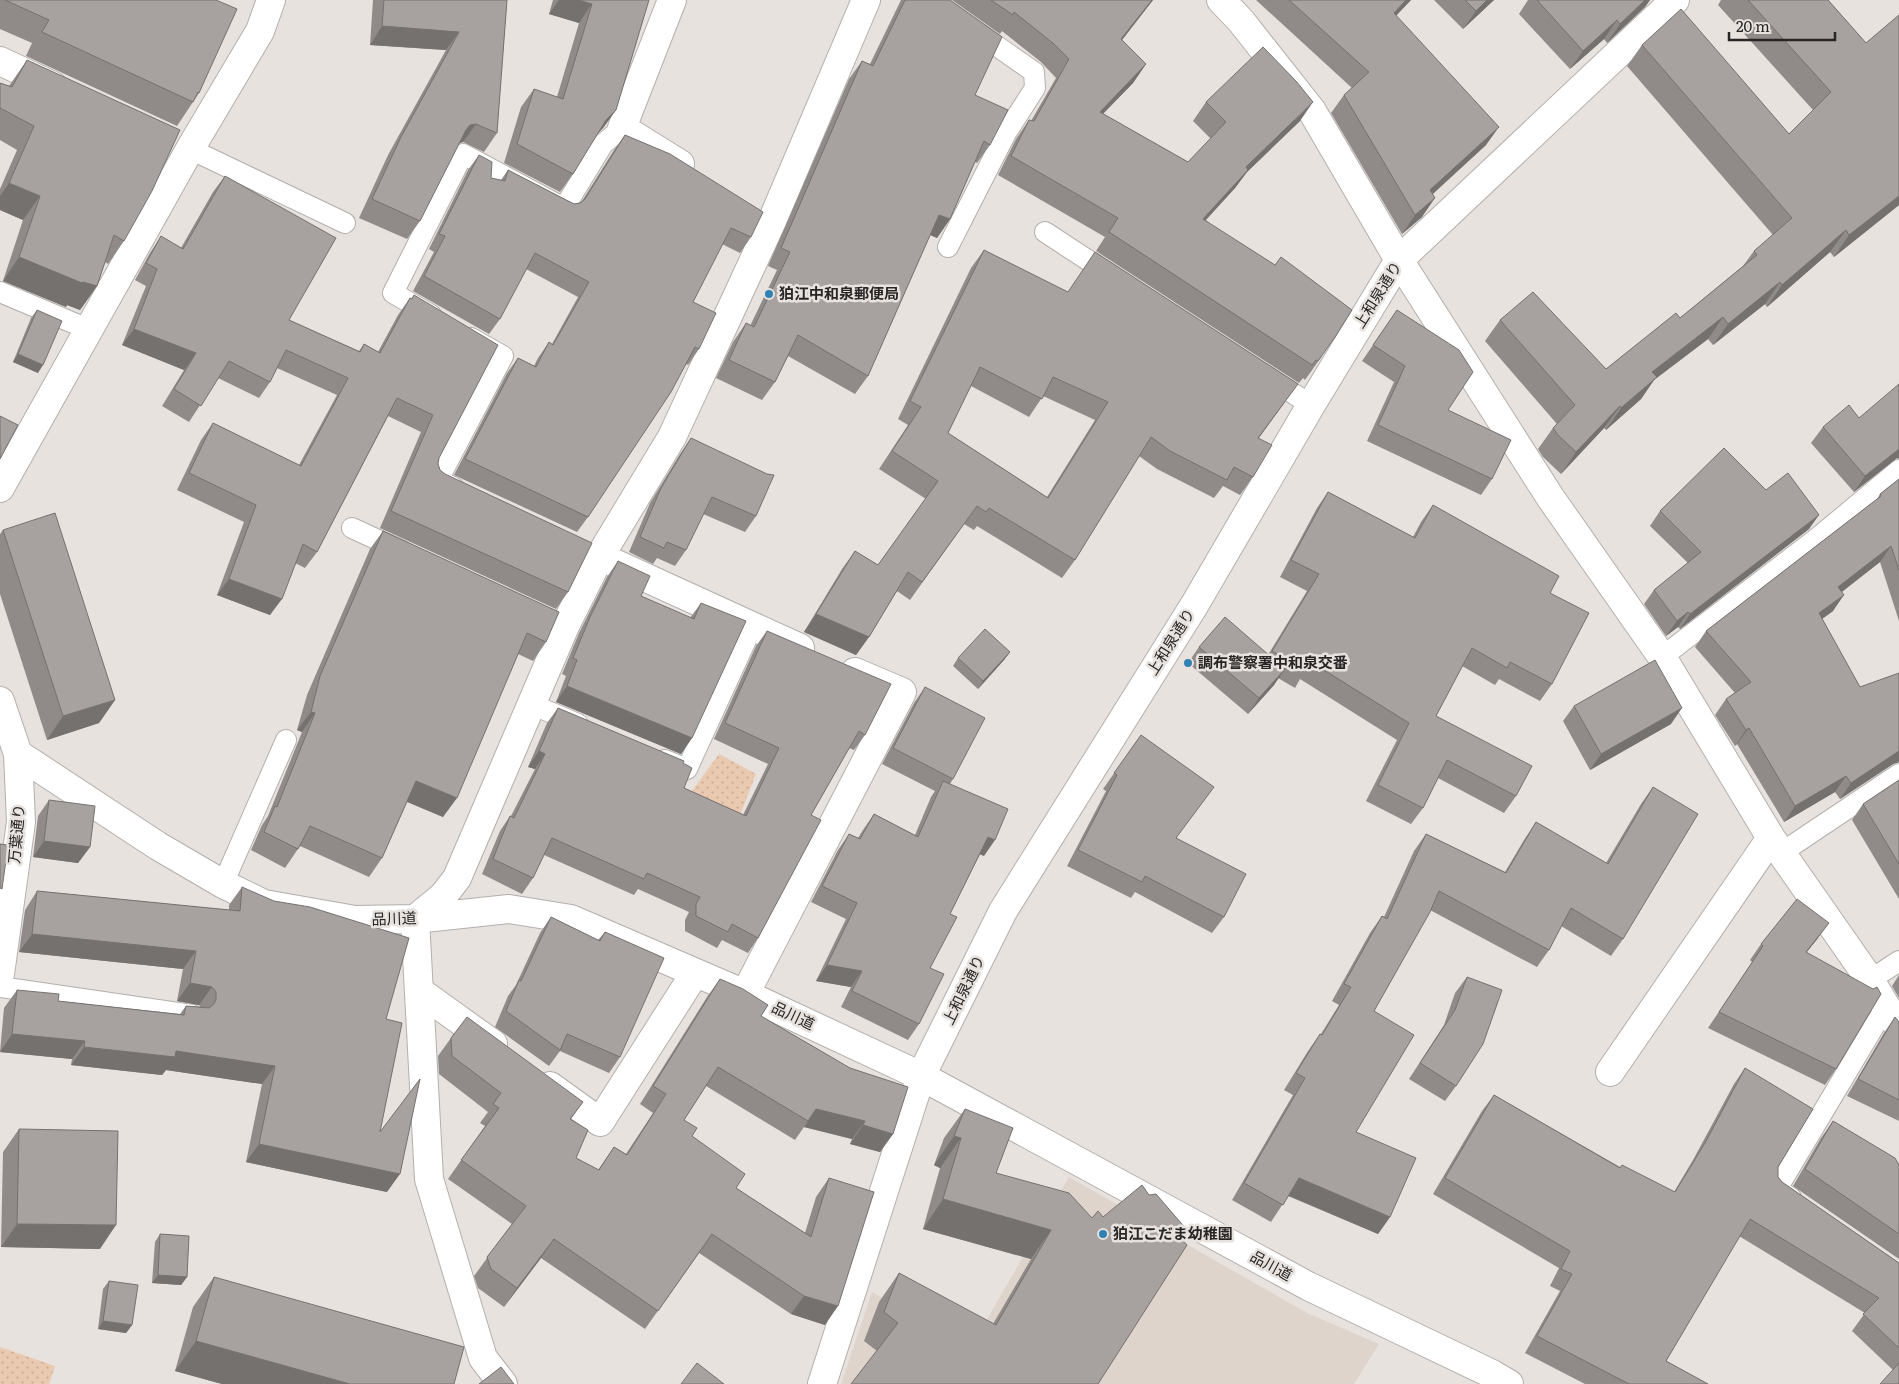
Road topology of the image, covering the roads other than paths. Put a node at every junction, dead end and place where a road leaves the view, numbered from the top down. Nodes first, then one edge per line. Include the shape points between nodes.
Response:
1 (271, 0) edge
2 (672, 0) edge
3 (866, 0) edge
4 (931, 0) edge
5 (1221, 0) edge
6 (1675, 0) edge
7 (0, 61) edge
8 (72, 95) edge
9 (622, 128) junction
10 (163, 137) edge
11 (190, 150) junction
12 (697, 174) edge
13 (747, 205) edge
14 (772, 221) junction
15 (345, 223) dead end
16 (1045, 232) dead end
17 (948, 247) dead end
18 (1399, 260) junction
19 (1128, 286) edge
20 (0, 292) edge
21 (90, 330) junction
22 (1253, 367) edge
23 (1311, 405) junction
24 (1899, 470) edge
25 (0, 488) edge
26 (474, 497) edge
27 (352, 528) dead end
28 (591, 552) junction
29 (423, 560) edge
30 (752, 627) junction
31 (1662, 657) junction
32 (0, 701) edge
33 (531, 704) junction
34 (596, 731) edge
35 (286, 740) dead end
36 (18, 754) junction
37 (651, 754) edge
38 (1899, 774) edge
39 (1776, 846) junction
40 (222, 884) junction
41 (415, 919) junction
42 (1899, 960) edge
43 (695, 973) junction
44 (0, 974) edge
45 (1870, 980) junction
46 (0, 987) edge
47 (420, 991) junction
48 (745, 994) junction
49 (192, 1015) edge
50 (1892, 1018) edge
51 (1610, 1072) dead end
52 (921, 1076) junction
53 (1809, 1211) edge
54 (502, 1384) edge
55 (822, 1384) edge
56 (1509, 1384) edge

1 - 11 street via 260,31
2 - 9 street
3 - 14 street
4 - 17 lane via 1034,72 1035,88 1006,133
5 - 18 street via 1312,111
6 - 18 street, 上和泉通り
7 - 8 street
9 - 12 street
9 - 26 lane via 603,144 564,208 463,154 393,293 502,356 438,480
10 - 11 street
11 - 15 lane
11 - 21 street
13 - 14 street
14 - 28 street via 681,441
16 - 19 lane
18 - 23 street, 上和泉通り
18 - 31 street via 1550,497
20 - 21 lane
21 - 25 street
22 - 23 lane
23 - 52 street, 上和泉通り via 1195,604 1003,911
24 - 31 lane via 1816,539
27 - 29 lane
28 - 30 street
28 - 33 street via 557,622
30 - 37 lane via 688,769
30 - 48 street via 902,692
31 - 39 street
32 - 36 street
33 - 34 lane
33 - 41 street via 457,878 444,896
35 - 40 lane
36 - 40 street, 品川道
36 - 44 street, 万葉通り via 21,822
38 - 39 lane
39 - 45 street
39 - 51 street
40 - 41 street, 品川道 via 264,904 346,919
41 - 43 street, 品川道 via 509,909 571,919
41 - 47 street
42 - 45 lane
43 - 47 street via 600,1122
43 - 48 street, 品川道
45 - 50 street
46 - 49 lane
47 - 54 street via 429,1178 483,1358
48 - 52 street, 品川道
50 - 53 lane via 1777,1188
52 - 55 street, 上和泉通り
52 - 56 street, 品川道 via 1308,1286

